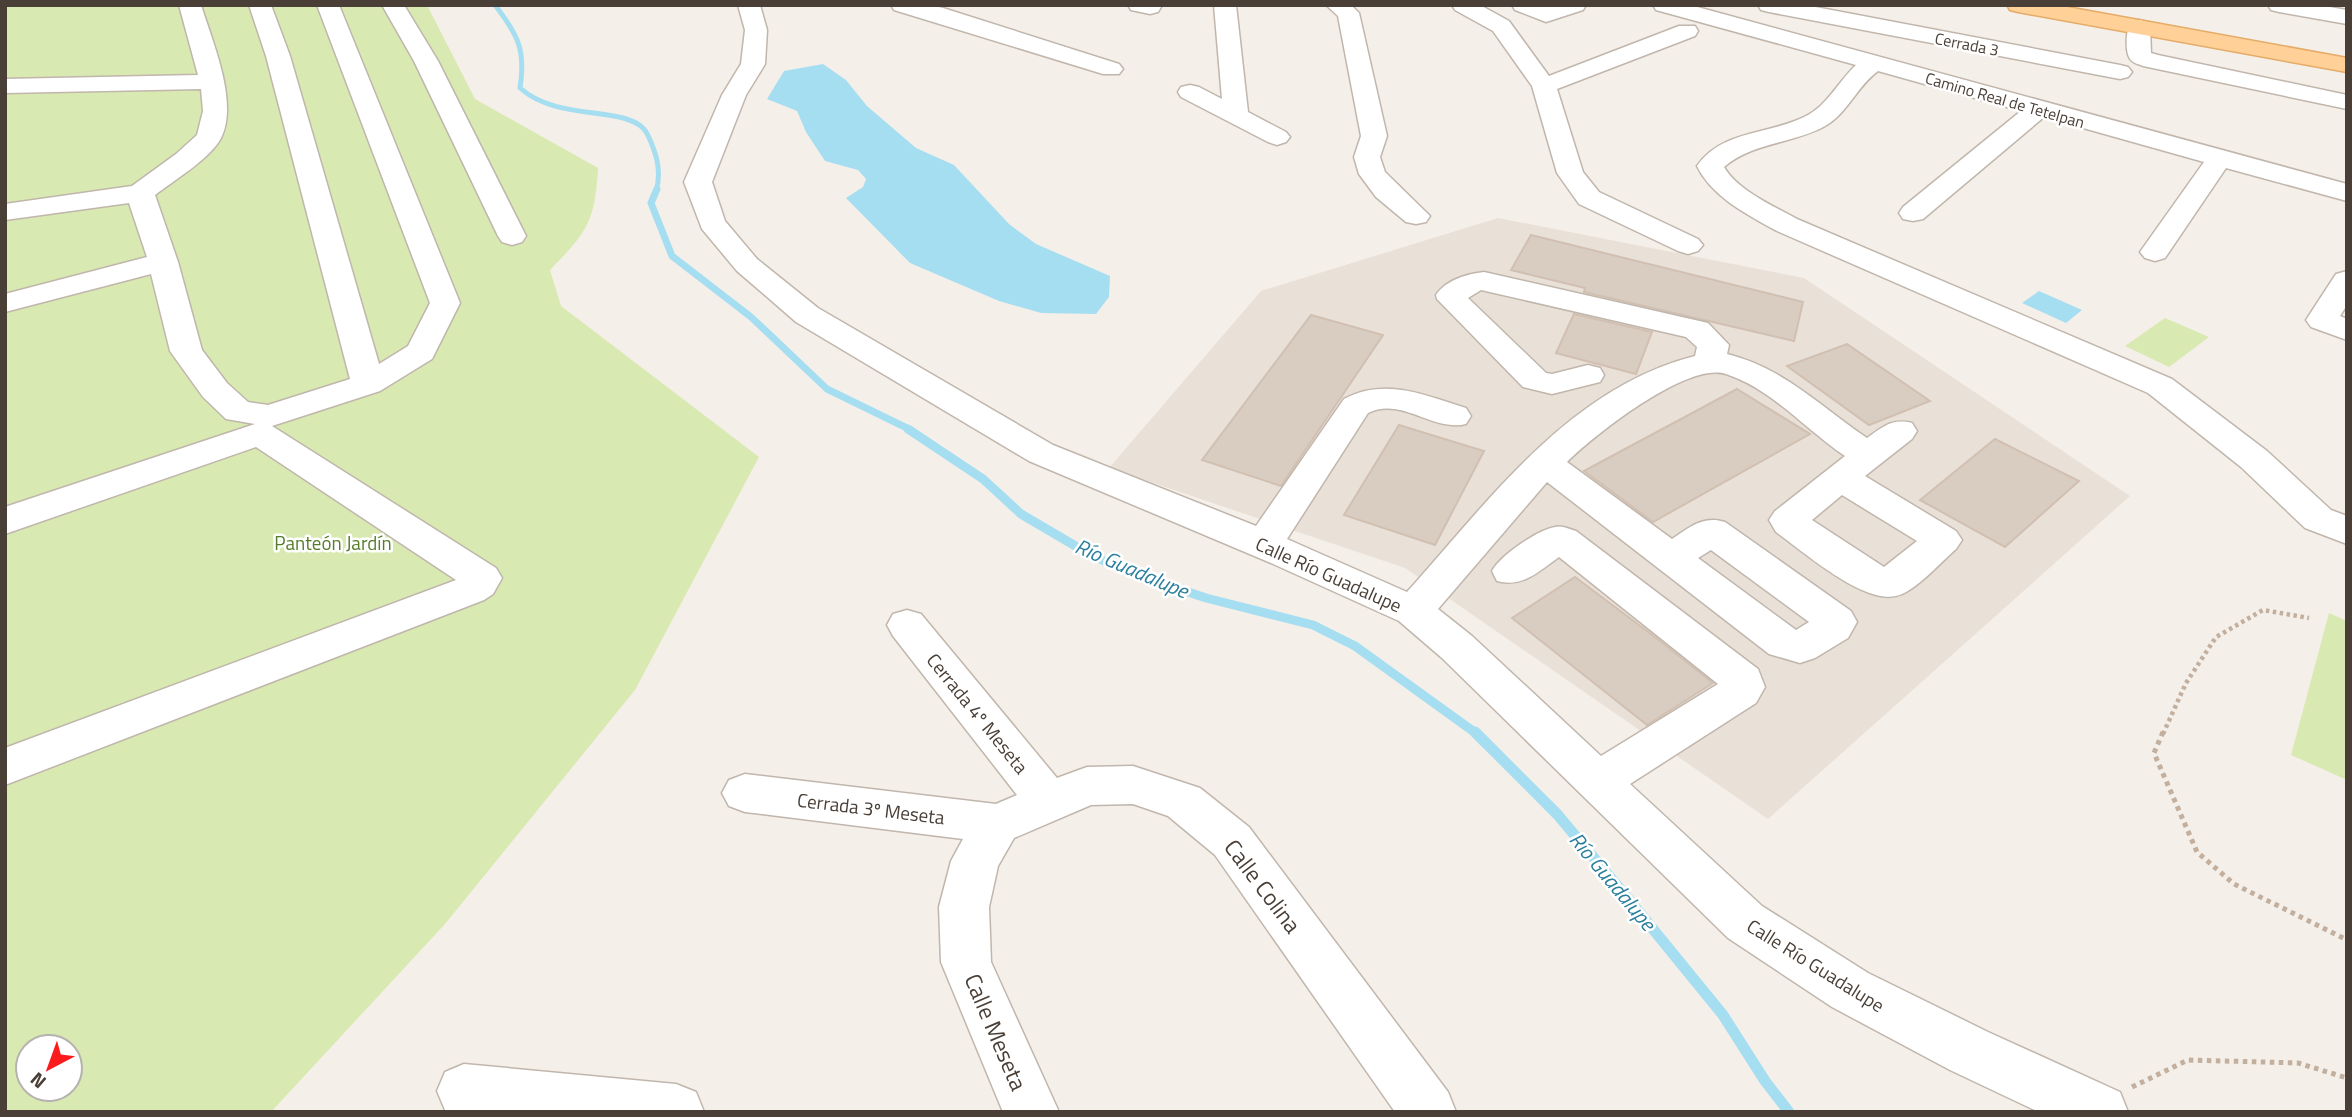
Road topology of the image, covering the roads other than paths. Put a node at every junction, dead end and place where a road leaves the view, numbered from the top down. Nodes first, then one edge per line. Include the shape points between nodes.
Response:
1 (190, 5) edge
2 (260, 5) edge
3 (328, 5) edge
4 (393, 5) edge
5 (749, 5) edge
6 (902, 5) edge
7 (1225, 5) edge
8 (1337, 5) edge
9 (1463, 5) edge
10 (1523, 5) edge
11 (1575, 5) edge
12 (1664, 5) edge
13 (1769, 5) edge
14 (2018, 5) edge
15 (2279, 5) edge
16 (2299, 5) edge
17 (1821, 10) edge
18 (2347, 15) edge
19 (2139, 27) junction
20 (1687, 31) dead end
21 (1875, 63) junction
22 (2347, 65) edge
23 (1111, 69) dead end
24 (2120, 72) dead end
25 (212, 82) junction
26 (1849, 85) junction
27 (5, 86) edge
28 (1545, 86) junction
29 (2347, 102) edge
30 (1793, 105) junction
31 (2039, 109) junction
32 (1824, 116) junction
33 (1762, 136) junction
34 (1277, 137) dead end
35 (2219, 159) junction
36 (140, 193) junction
37 (2347, 193) edge
38 (5, 212) edge
39 (1913, 213) dead end
40 (1416, 216) dead end
41 (512, 236) dead end
42 (1688, 245) dead end
43 (2155, 252) dead end
44 (163, 262) junction
45 (2347, 280) edge
46 (5, 303) edge
47 (2347, 331) edge
48 (1710, 361) junction
49 (1588, 375) dead end
50 (368, 384) junction
51 (1454, 416) dead end
52 (265, 425) junction
53 (1900, 432) dead end
54 (1545, 463) junction
55 (5, 521) edge
56 (2347, 531) edge
57 (1264, 544) junction
58 (1671, 558) dead end
59 (1511, 571) dead end
60 (1413, 611) junction
61 (907, 625) dead end
62 (5, 767) edge
63 (1598, 782) junction
64 (745, 793) dead end
65 (1025, 812) junction
66 (464, 1091) dead end
67 (676, 1112) edge
68 (1031, 1112) edge
69 (1428, 1112) edge
70 (2101, 1112) edge

1 - 25 street
2 - 50 street
3 - 50 street via 445,303 421,352
4 - 41 street
5 - 57 street, Calle Río Guadalupe via 756,30 753,64 734,95 698,182 712,223 747,265 807,315 1041,453
6 - 23 street
7 - 34 street via 1235,102
8 - 40 street via 1348,13 1374,136 1367,157 1372,174
9 - 28 street via 1501,26
10 - 11 street via 1546,15
12 - 21 street, Camino Real de Tetelpan
13 - 17 street, Cerrada 3
14 - 19 main road
15 - 18 street
16 - 18 street
17 - 24 street, Cerrada 3
19 - 22 main road
19 - 29 street via 2140,56 2151,61
20 - 28 street
21 - 26 street
21 - 31 street, Camino Real de Tetelpan
25 - 27 street
25 - 36 street via 215,111 209,137
26 - 30 street
26 - 32 street via 1843,99
28 - 42 street via 1570,173 1589,198
30 - 32 street
30 - 33 street via 1772,118
31 - 35 street, Camino Real de Tetelpan
31 - 39 street
32 - 33 street via 1799,128
33 - 56 street via 1718,156 1710,166 1715,176 1756,208 1885,270 2160,386 2255,459 2318,519
35 - 37 street, Camino Real de Tetelpan
35 - 43 street
36 - 38 street
36 - 44 street
44 - 46 street
44 - 52 street via 186,351 215,390 238,411
45 - 47 street via 2322,320
48 - 49 street via 1713,345 1697,330 1484,281 1451,295 1535,380 1552,384
48 - 53 street via 1759,375 1853,466
48 - 54 street via 1651,383 1609,408
50 - 52 street
51 - 57 street via 1382,396 1366,398
52 - 55 street
52 - 62 street via 482,578 479,584
54 - 58 street
54 - 60 street
57 - 60 street, Calle Río Guadalupe
59 - 63 street via 1563,540 1743,681 1741,691
60 - 63 street, Calle Río Guadalupe
61 - 65 street, Cerrada 4º Meseta
63 - 70 street, Calle Río Guadalupe via 1745,922 1850,990
64 - 65 street, Cerrada 3º Meseta
65 - 68 street, Calle Meseta via 975,861 964,907 966,962
65 - 69 street, Calle Colina via 1087,786 1133,785 1184,802 1232,841
66 - 67 street

